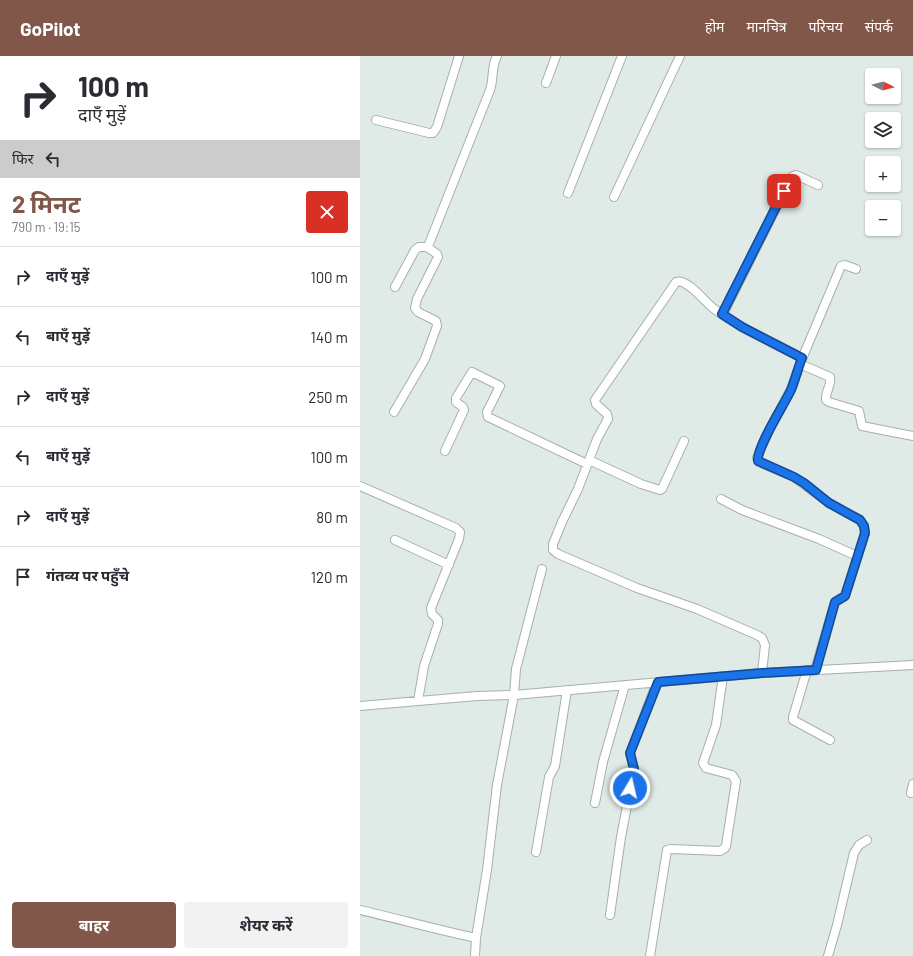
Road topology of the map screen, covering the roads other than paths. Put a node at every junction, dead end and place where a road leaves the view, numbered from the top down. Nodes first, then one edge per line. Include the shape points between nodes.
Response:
1 (459, 56) edge
2 (497, 56) edge
3 (556, 56) edge
4 (622, 56) edge
5 (680, 56) edge
6 (546, 83) dead end
7 (376, 120) dead end
8 (818, 185) dead end
9 (568, 193) dead end
10 (614, 197) dead end
11 (427, 247) junction
12 (856, 269) dead end
13 (395, 287) dead end
14 (722, 314) junction
15 (801, 361) junction
16 (394, 412) dead end
17 (913, 436) edge
18 (684, 441) dead end
19 (445, 451) dead end
20 (588, 462) junction
21 (360, 486) edge
22 (721, 499) dead end
23 (395, 540) dead end
24 (857, 556) junction
25 (449, 565) junction
26 (542, 569) dead end
27 (913, 665) edge
28 (806, 670) junction
29 (816, 670) junction
30 (762, 673) junction
31 (723, 676) junction
32 (658, 682) junction
33 (625, 685) junction
34 (566, 690) junction
35 (514, 695) junction
36 (418, 701) junction
37 (360, 706) edge
38 (830, 740) dead end
39 (913, 784) edge
40 (911, 793) dead end
41 (594, 803) dead end
42 (867, 840) dead end
43 (536, 852) dead end
44 (360, 910) edge
45 (610, 915) dead end
46 (476, 938) junction
47 (475, 956) edge
48 (650, 956) edge
49 (828, 956) edge

1 - 7 street via 433,133
2 - 11 street via 493,64 490,90
3 - 6 street
4 - 9 street
5 - 10 street
8 - 14 street via 796,175 791,178
11 - 13 street via 415,250
11 - 16 street via 438,257 415,308 436,321 438,326 425,359
12 - 15 street via 841,266
14 - 15 street
14 - 20 street via 681,281 675,283 596,400 596,404 608,417
15 - 17 street via 830,377 826,400 859,411 862,426
15 - 24 street via 791,389 764,441 758,461 794,477 829,503 860,520 865,533
18 - 20 street via 660,490
19 - 20 street via 464,410 456,402 456,398 473,372 500,386 487,412 488,417
20 - 30 street via 553,544 553,550 637,588 697,609 757,635 762,638 765,646
21 - 25 street via 459,530 461,536
22 - 24 street via 742,510
23 - 25 street
24 - 29 street via 844,597 835,602
25 - 36 street via 431,608 438,624 424,666
26 - 35 street via 517,663
27 - 29 street
28 - 29 street
28 - 30 street
28 - 38 street via 793,720
30 - 31 street
31 - 32 street
31 - 48 street via 716,725 703,763 706,768 732,775 736,781 726,846 720,851 667,850
32 - 33 street
32 - 45 street via 630,753 634,769
33 - 34 street
33 - 41 street
34 - 35 street
34 - 43 street via 555,766 549,777
35 - 36 street
35 - 46 street via 497,785
36 - 37 street
39 - 40 street
42 - 49 street via 859,845 854,853 838,925
44 - 46 street
46 - 47 street

